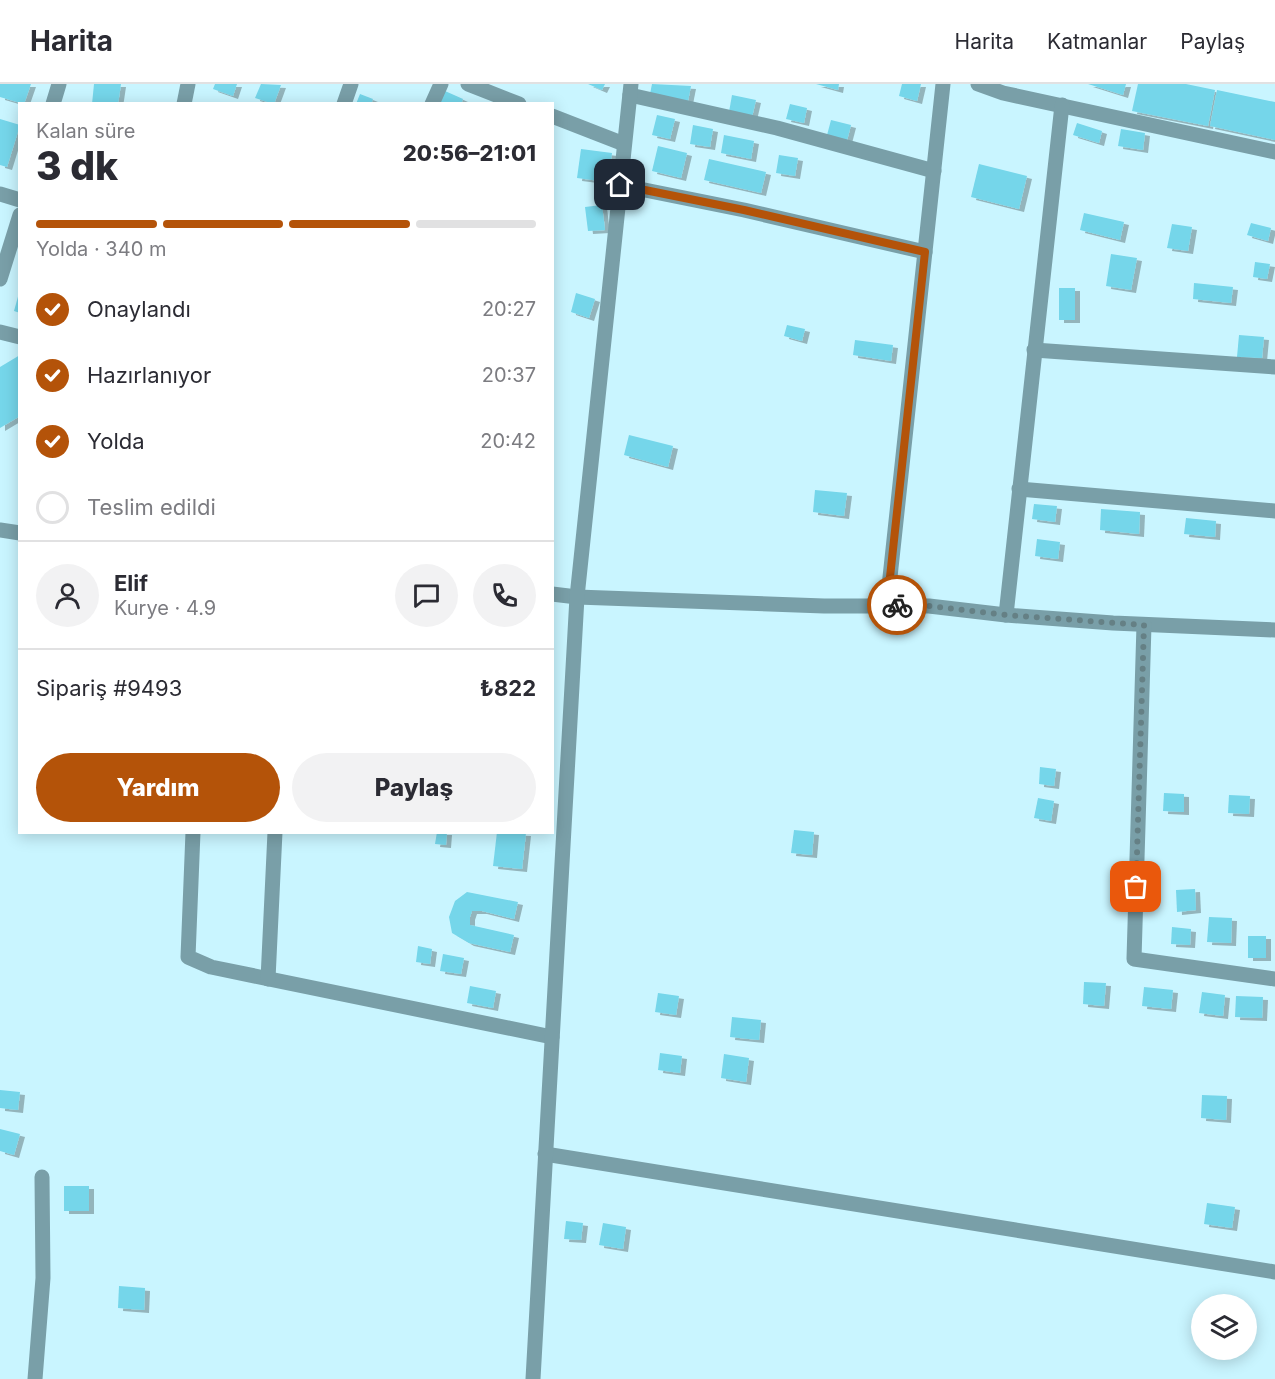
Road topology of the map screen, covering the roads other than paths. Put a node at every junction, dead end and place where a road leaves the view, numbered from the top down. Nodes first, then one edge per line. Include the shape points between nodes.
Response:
1 (59, 84) edge
2 (188, 84) edge
3 (351, 84) edge
4 (441, 84) edge
5 (468, 84) edge
6 (943, 84) edge
7 (978, 84) edge
8 (1004, 88) edge
9 (630, 90) edge
10 (54, 102) edge
11 (184, 102) edge
12 (345, 102) edge
13 (433, 102) edge
14 (514, 102) edge
15 (1062, 105) junction
16 (554, 117) edge
17 (624, 144) junction
18 (1275, 152) edge
19 (934, 171) junction
20 (620, 185) junction
21 (0, 194) edge
22 (18, 199) edge
23 (18, 220) edge
24 (925, 252) junction
25 (0, 279) edge
26 (0, 332) edge
27 (18, 336) edge
28 (1034, 350) junction
29 (1275, 367) edge
30 (1019, 489) junction
31 (1275, 511) edge
32 (0, 530) edge
33 (18, 533) edge
34 (554, 594) edge
35 (577, 597) junction
36 (887, 605) junction
37 (1006, 615) junction
38 (1144, 625) junction
39 (1275, 630) edge
40 (193, 834) edge
41 (275, 834) edge
42 (268, 979) junction
43 (1275, 979) edge
44 (552, 1037) junction
45 (545, 1154) junction
46 (42, 1177) dead end
47 (1275, 1272) edge
48 (35, 1379) edge
49 (532, 1379) edge

1 - 10 street
2 - 11 street
3 - 12 street
4 - 13 street
5 - 14 street
6 - 19 street
7 - 8 street
8 - 15 street
9 - 17 street
9 - 19 street
15 - 18 street
15 - 28 street
16 - 17 street
17 - 20 street
19 - 24 street
20 - 24 street
20 - 35 street
21 - 22 street
23 - 25 street
24 - 36 street
26 - 27 street
28 - 29 street
28 - 30 street
30 - 31 street
30 - 37 street
32 - 33 street
34 - 35 street
35 - 36 street
35 - 44 street
36 - 37 street
37 - 38 street
38 - 39 street
38 - 43 street via 1134,959
40 - 42 street via 188,957 211,967
41 - 42 street
42 - 44 street
44 - 45 street
45 - 47 street
45 - 49 street
46 - 48 street via 43,1278

